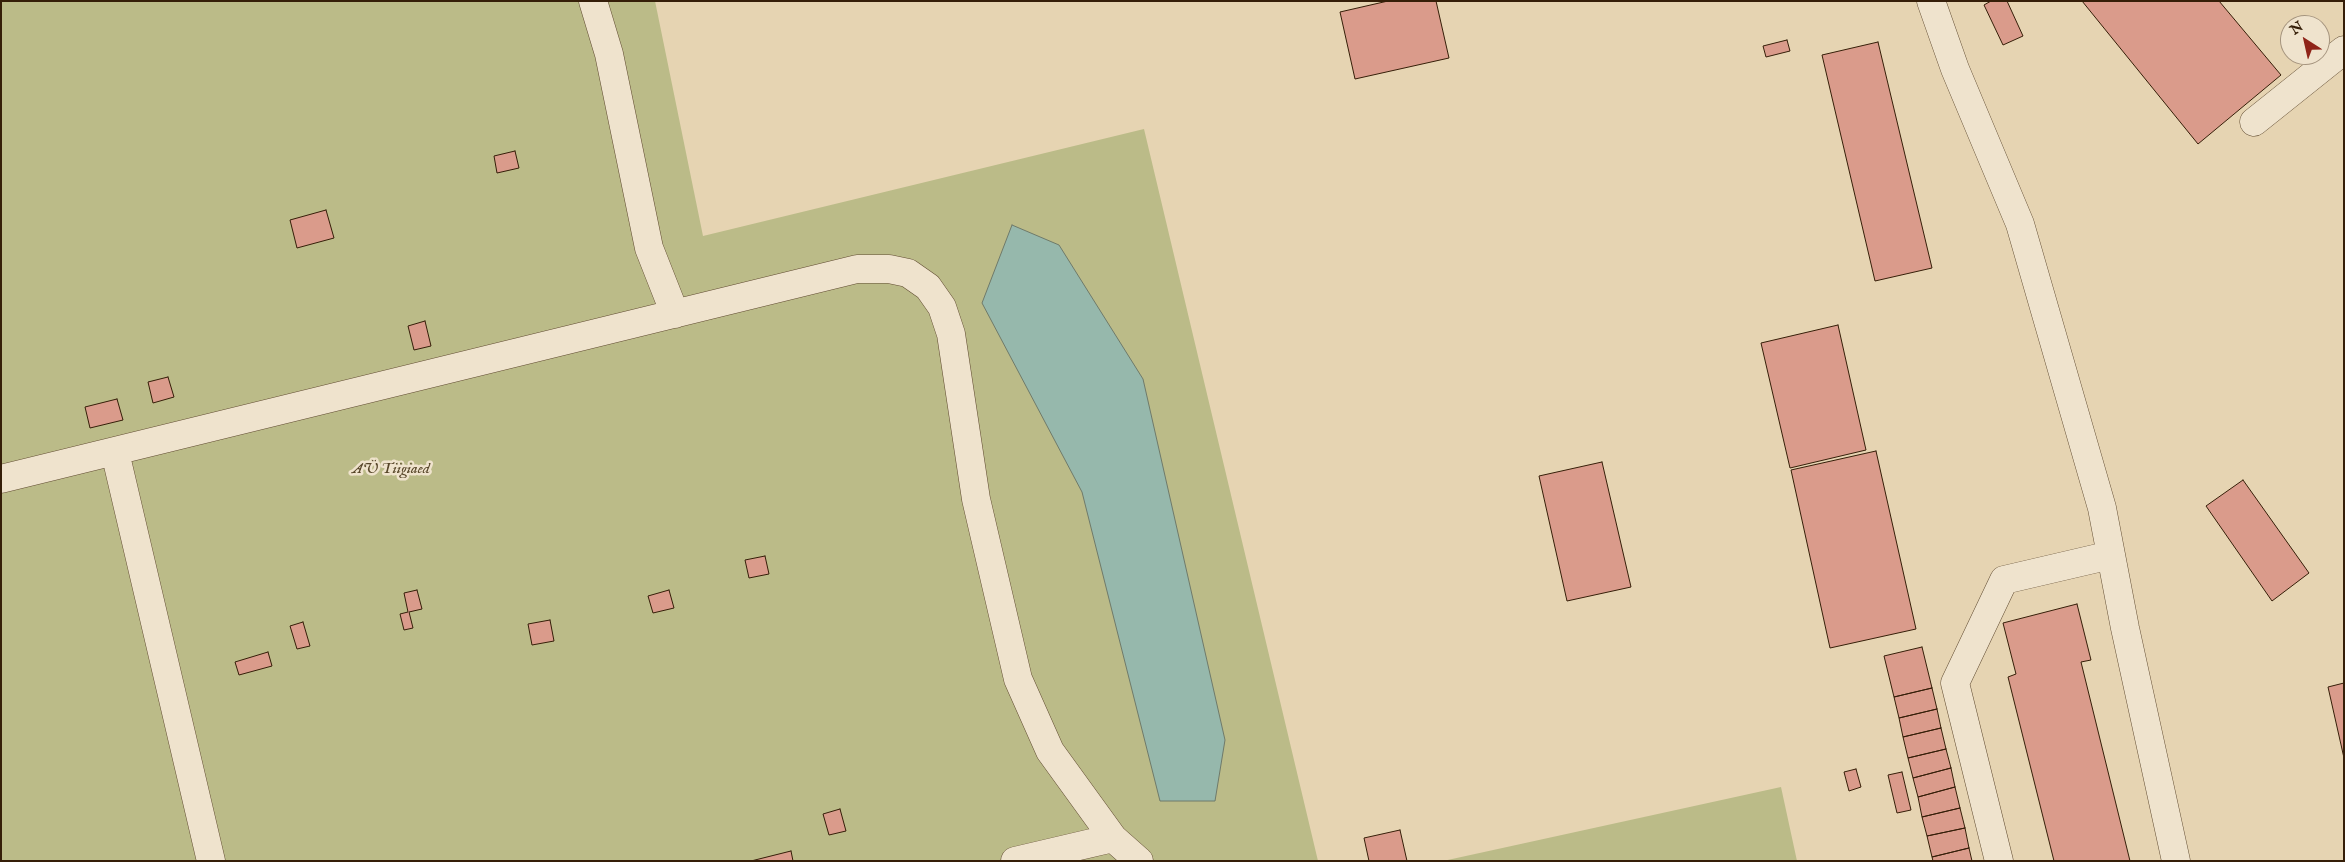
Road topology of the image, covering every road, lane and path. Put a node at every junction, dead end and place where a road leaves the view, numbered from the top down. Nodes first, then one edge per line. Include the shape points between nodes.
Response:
1 (593, 1) edge
2 (1931, 1) edge
3 (2344, 50) edge
4 (2254, 122) dead end
5 (675, 314) junction
6 (115, 452) junction
7 (1, 479) edge
8 (2111, 555) junction
9 (1113, 838) junction
10 (211, 861) edge
11 (1015, 861) edge
12 (1139, 861) edge
13 (1999, 861) edge
14 (2176, 861) edge

1 - 5 lane via 609,54 650,248
2 - 8 lane via 1955,69 2020,224 2102,508
3 - 4 lane
5 - 6 lane
5 - 9 lane via 857,269 908,273 928,287 942,307 951,334 976,499 1018,679 1050,751
6 - 7 lane
6 - 10 lane
8 - 13 lane via 2004,580 1955,683
8 - 14 lane
9 - 11 lane
9 - 12 lane

